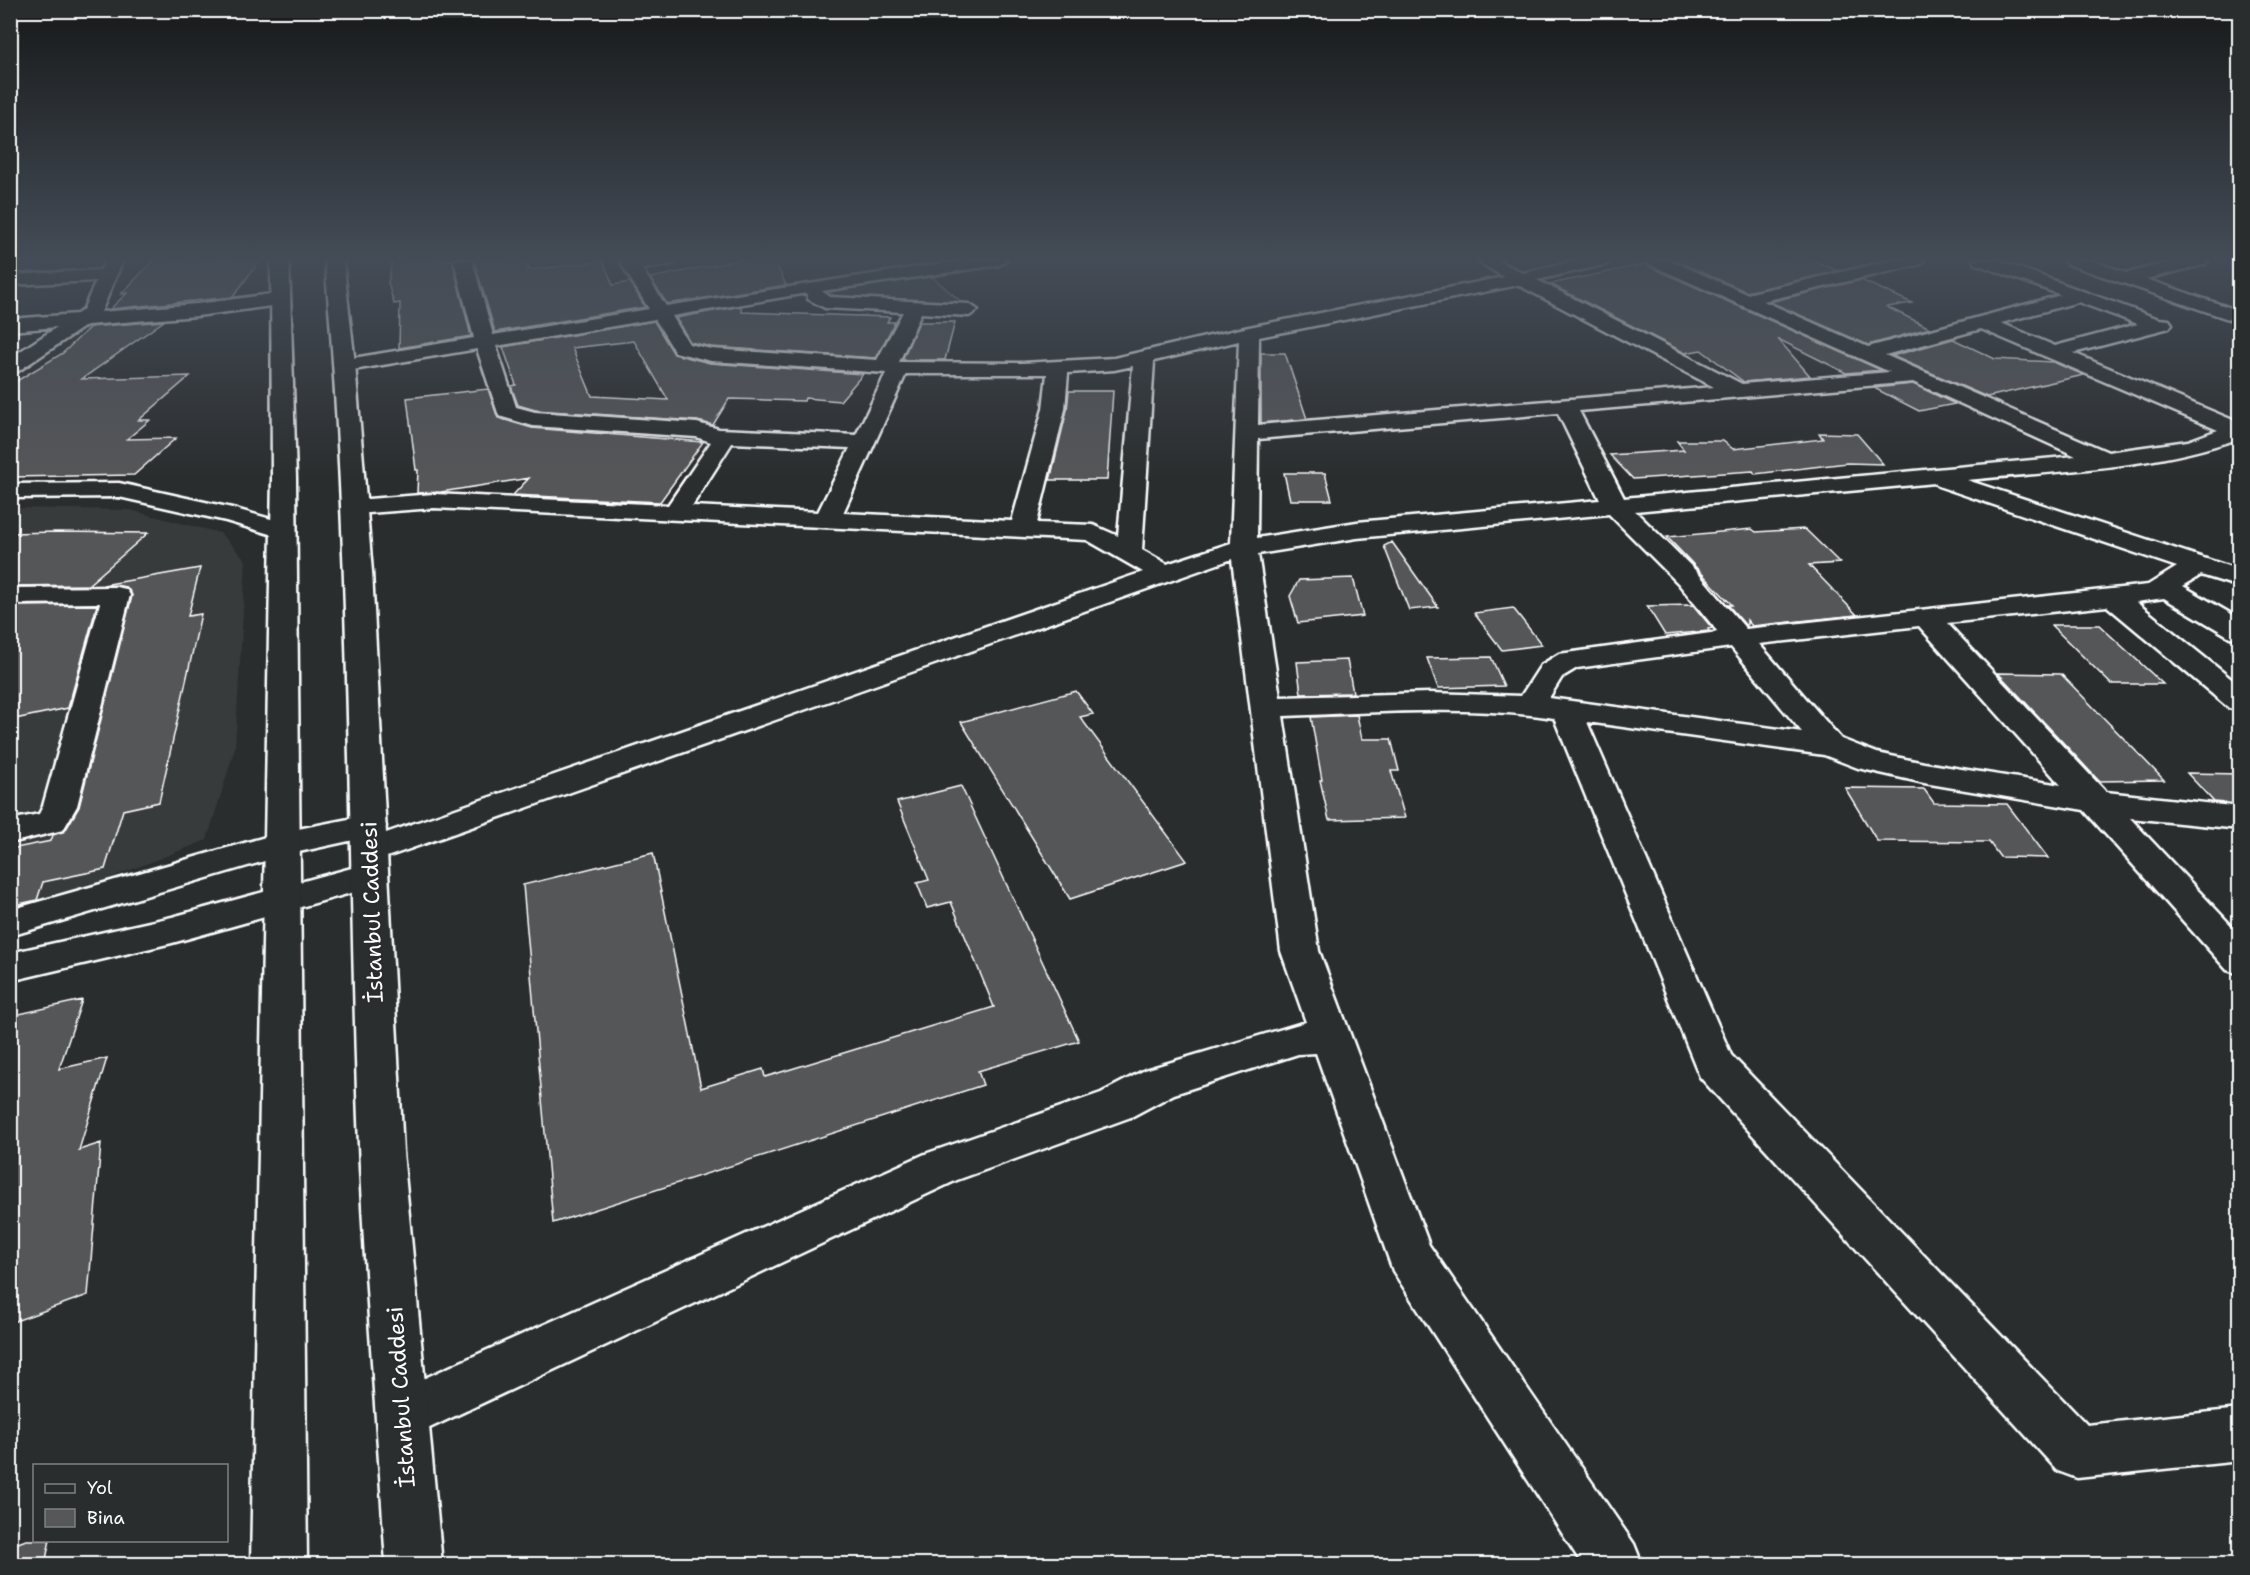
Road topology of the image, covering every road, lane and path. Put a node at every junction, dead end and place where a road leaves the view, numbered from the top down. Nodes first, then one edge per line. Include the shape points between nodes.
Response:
1 (1249, 333) edge
2 (61, 334) edge
3 (280, 334) edge
4 (343, 334) edge
5 (485, 334) edge
6 (532, 334) edge
7 (674, 334) edge
8 (904, 334) edge
9 (1247, 334) edge
10 (1627, 334) edge
11 (1820, 334) edge
12 (1940, 334) edge
13 (2010, 334) edge
14 (2125, 334) edge
15 (487, 341) junction
16 (2054, 352) junction
17 (1866, 354) junction
18 (1144, 358) junction
19 (347, 365) junction
20 (891, 367) junction
21 (10, 368) edge
22 (1058, 368) junction
23 (1915, 376) junction
24 (1739, 391) junction
25 (1565, 405) junction
26 (2239, 430) edge
27 (1246, 433) junction
28 (718, 436) junction
29 (864, 442) junction
30 (2104, 460) junction
31 (1936, 478) junction
32 (10, 491) edge
33 (355, 507) junction
34 (1616, 507) junction
35 (675, 513) junction
36 (827, 520) junction
37 (1023, 529) junction
38 (283, 530) junction
39 (1244, 548) junction
40 (1129, 554) junction
41 (2198, 565) junction
42 (1165, 574) junction
43 (2240, 579) edge
44 (2163, 586) junction
45 (10, 596) edge
46 (2112, 596) junction
47 (1924, 616) junction
48 (2240, 631) edge
49 (1738, 638) junction
50 (2240, 702) edge
51 (1266, 707) junction
52 (1548, 707) junction
53 (1830, 746) junction
54 (2095, 799) junction
55 (2240, 818) edge
56 (10, 832) edge
57 (283, 844) junction
58 (369, 850) junction
59 (283, 897) junction
60 (10, 923) edge
61 (2240, 960) edge
62 (10, 967) edge
63 (1331, 1036) junction
64 (403, 1414) junction
65 (2240, 1435) edge
66 (279, 1564) edge
67 (414, 1564) edge
68 (1614, 1564) edge

1 - 27 street
2 - 21 street
3 - 38 street
4 - 19 street, İstanbul Caddesi
5 - 15 street
6 - 15 street
7 - 20 street via 682,348 711,355
8 - 20 street
9 - 18 street
10 - 24 street
11 - 17 street
12 - 17 street
13 - 16 street
14 - 16 street
15 - 19 street
15 - 28 street via 490,365 503,402 515,416 697,430
16 - 26 street
17 - 23 street
18 - 22 street
18 - 40 street
19 - 33 street, İstanbul Caddesi
20 - 22 street
20 - 29 street
22 - 37 street via 1054,409
23 - 24 street
23 - 30 street
24 - 25 street
25 - 27 street
25 - 34 street
26 - 30 street via 2192,447
27 - 39 street
28 - 29 street
28 - 35 street via 722,442
29 - 36 street
30 - 31 street
31 - 34 street
31 - 41 street
32 - 38 street via 119,490
33 - 35 street via 434,501
33 - 58 street, İstanbul Caddesi
34 - 39 street via 1357,530
34 - 49 street via 1687,577
35 - 36 street
36 - 37 street
37 - 40 street via 1093,533
38 - 57 street
39 - 42 street
39 - 51 street
40 - 42 street
41 - 43 street
41 - 44 street
42 - 58 street
44 - 46 street via 2155,591
44 - 48 street
45 - 56 street via 116,595 60,806 51,822
46 - 47 street
46 - 50 street
47 - 49 street
47 - 54 street
49 - 52 street via 1569,660 1551,671
49 - 53 street
51 - 52 street via 1430,702
51 - 63 street via 1300,951
52 - 53 street
52 - 65 street via 1715,1065 2078,1452
53 - 54 street via 1869,761 1924,774
54 - 55 street via 2129,807
54 - 61 street
57 - 58 street
57 - 59 street
57 - 60 street
58 - 59 street
58 - 64 street, İstanbul Caddesi via 378,1096
59 - 62 street via 172,930
59 - 66 street
63 - 64 street via 1298,1038 1160,1082 1116,1105 941,1167
63 - 68 street via 1410,1256
64 - 67 street, İstanbul Caddesi

